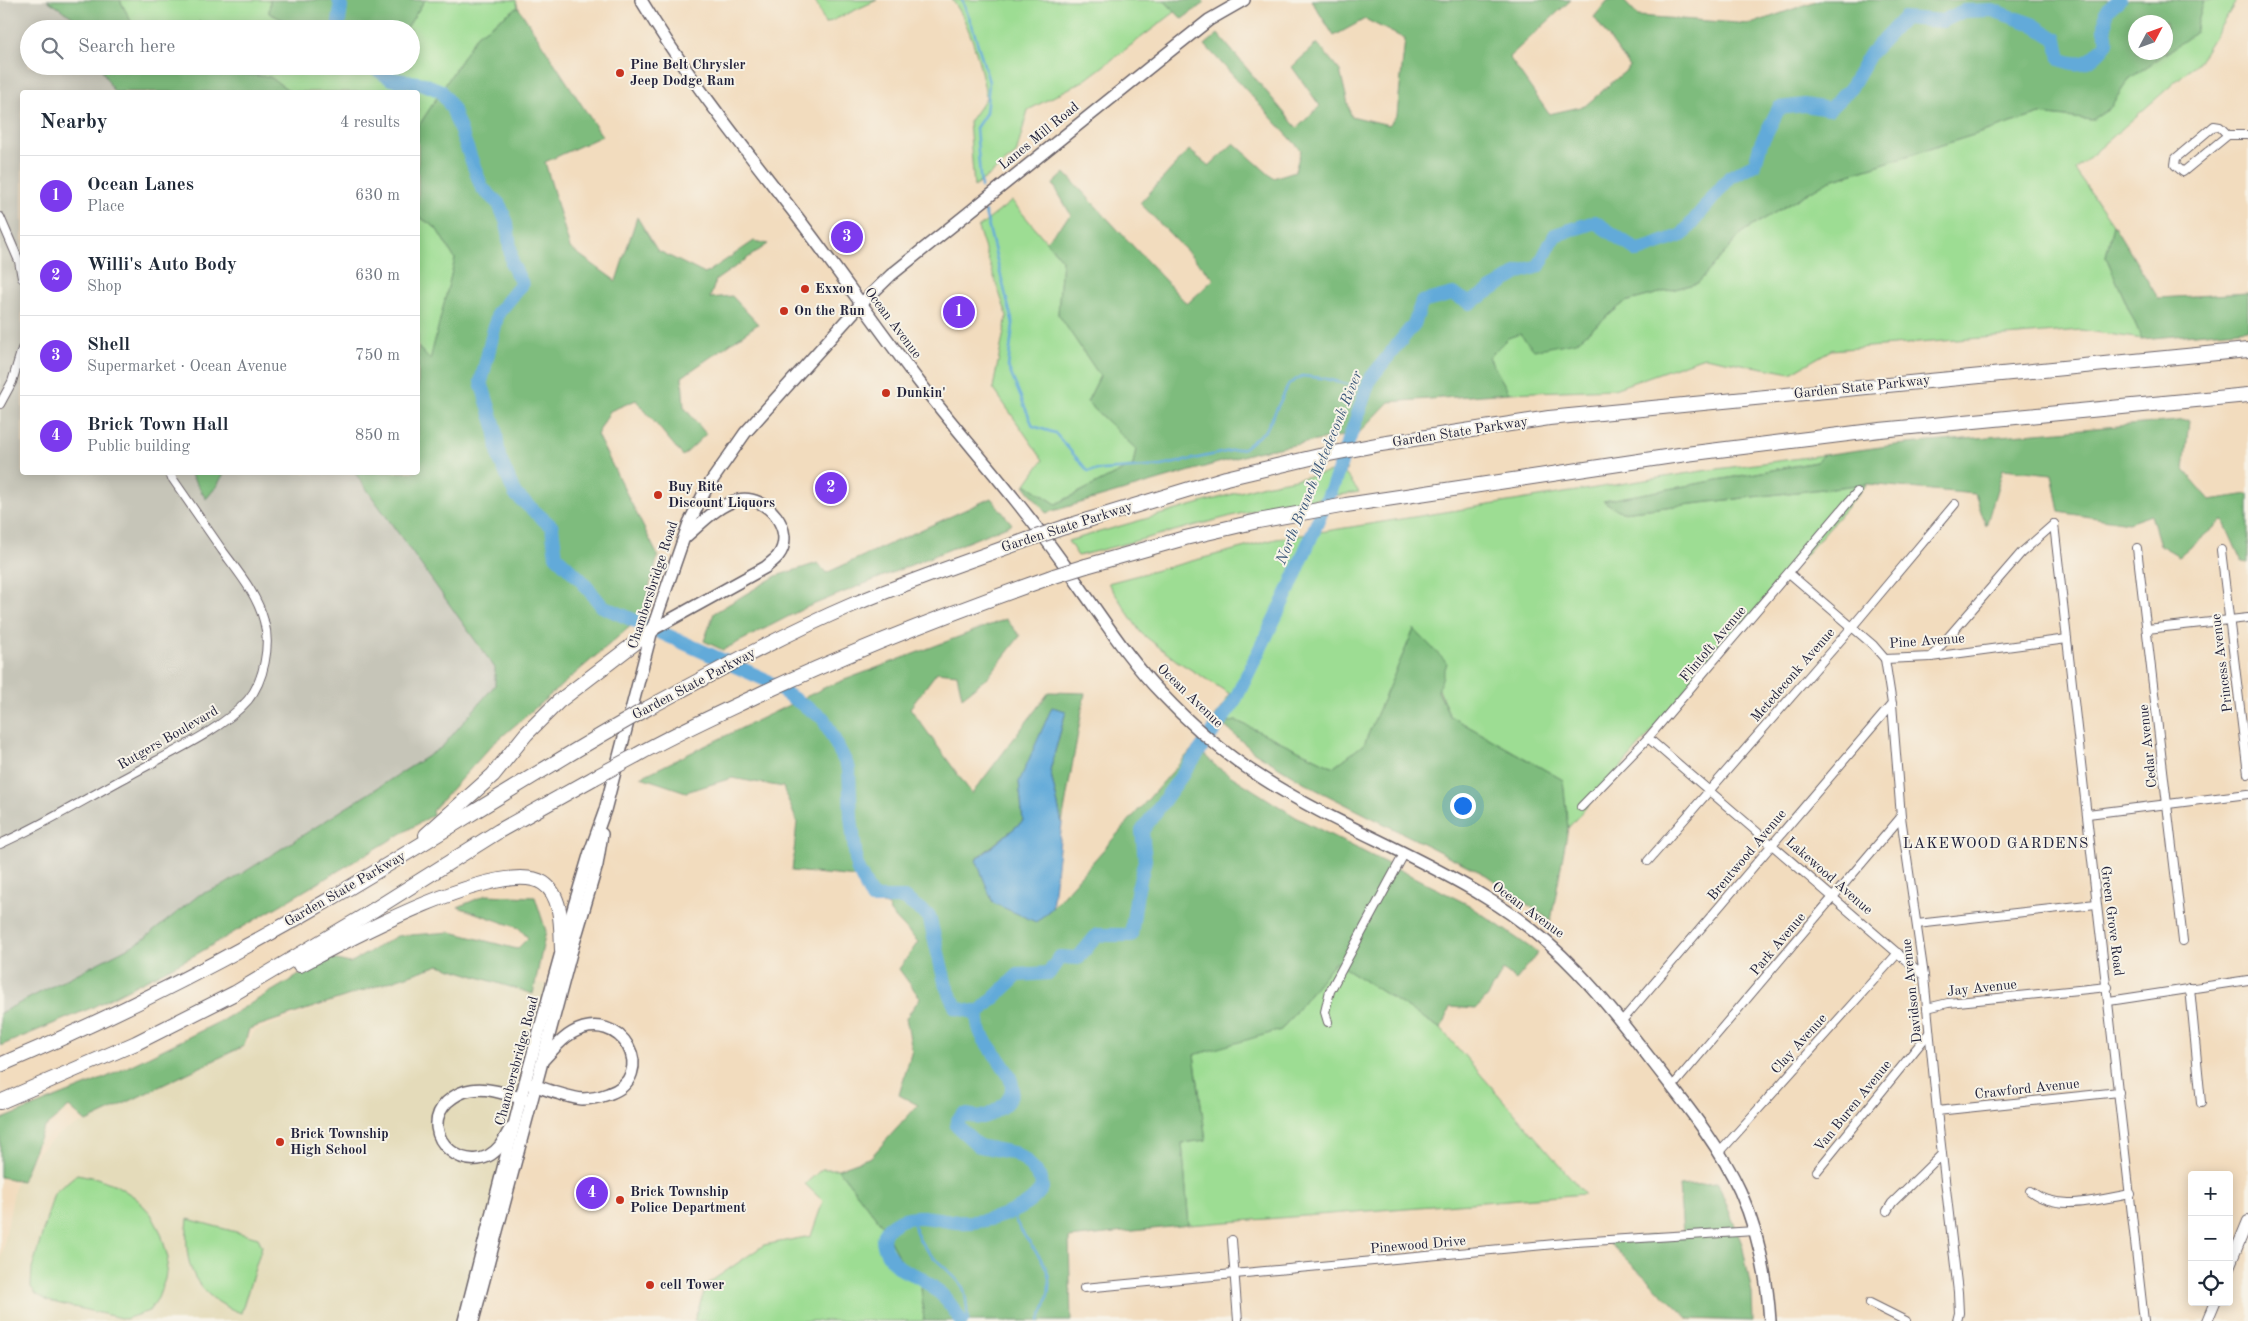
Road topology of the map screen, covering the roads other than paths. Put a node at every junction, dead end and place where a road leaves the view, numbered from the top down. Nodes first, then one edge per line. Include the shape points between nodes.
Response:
1 (641, 0) edge
2 (1244, 0) edge
3 (2228, 135) junction
4 (2248, 135) edge
5 (0, 217) edge
6 (20, 267) edge
7 (861, 304) junction
8 (2248, 350) edge
9 (20, 356) edge
10 (2248, 395) edge
11 (0, 404) edge
12 (170, 475) edge
13 (1857, 492) dead end
14 (1955, 504) dead end
15 (684, 538) junction
16 (2137, 548) dead end
17 (2221, 550) dead end
18 (1789, 573) junction
19 (2248, 618) edge
20 (2230, 620) junction
21 (1852, 627) junction
22 (2147, 629) junction
23 (649, 635) junction
24 (2067, 638) junction
25 (1931, 656) junction
26 (1886, 659) junction
27 (1892, 704) junction
28 (1648, 738) junction
29 (2248, 774) edge
30 (1710, 790) junction
31 (2248, 794) edge
32 (2167, 805) junction
33 (1581, 807) dead end
34 (605, 810) junction
35 (2088, 814) junction
36 (1902, 817) junction
37 (1773, 843) junction
38 (0, 844) edge
39 (1404, 854) junction
40 (402, 856) junction
41 (1648, 861) dead end
42 (1834, 897) junction
43 (2096, 904) junction
44 (1917, 924) junction
45 (2183, 941) dead end
46 (562, 950) junction
47 (1898, 953) junction
48 (267, 975) junction
49 (1924, 976) junction
50 (2248, 980) edge
51 (2108, 987) junction
52 (2190, 988) junction
53 (2110, 1001) junction
54 (1927, 1008) junction
55 (1328, 1022) dead end
56 (1621, 1022) junction
57 (1929, 1033) junction
58 (544, 1059) junction
59 (0, 1064) edge
60 (530, 1084) junction
61 (1672, 1086) junction
62 (2119, 1092) junction
63 (527, 1100) junction
64 (0, 1102) edge
65 (2202, 1103) dead end
66 (1936, 1111) junction
67 (516, 1119) junction
68 (1719, 1153) junction
69 (1941, 1155) junction
70 (1817, 1171) dead end
71 (2030, 1191) dead end
72 (2131, 1194) junction
73 (1887, 1211) dead end
74 (2248, 1221) edge
75 (1755, 1231) junction
76 (1232, 1240) dead end
77 (2231, 1261) edge
78 (1234, 1274) junction
79 (1084, 1288) dead end
80 (1870, 1303) dead end
81 (2213, 1306) edge
82 (464, 1321) edge
83 (473, 1321) edge
84 (1238, 1321) edge
85 (1770, 1321) edge
86 (1906, 1321) edge
87 (1957, 1321) edge
88 (2144, 1321) edge
89 (2207, 1321) edge

1 - 7 main road, Ocean Avenue via 705,98
2 - 7 main road, Lanes Mill Road via 1209,20 1123,87 926,246
3 - 3 street via 2214,126 2176,158 2175,165 2181,172 2186,171
3 - 4 street
5 - 6 street
7 - 15 main road, Chambersbridge Road via 745,433 706,489
7 - 39 main road, Ocean Avenue via 921,385 1028,516 1116,638 1161,693 1201,731 1263,778
8 - 40 highway, Garden State Parkway, bridge via 1549,418 1381,444 1226,478 1026,540 850,606 648,708
9 - 11 street via 12,382
10 - 48 highway, bridge via 1793,440 1346,505 1185,538 1086,566 930,621 804,674 663,740 499,831
12 - 38 street, Rutgers Boulevard via 247,584 258,606 266,635 259,682 249,699 222,723
13 - 18 street, Flintoft Avenue
14 - 21 street, Metedeconk Avenue
15 - 23 main road, Chambersbridge Road
15 - 23 main road via 727,504 751,499 770,508 783,534 778,556 766,567
16 - 22 street, Cedar Avenue
17 - 20 street, Princess Avenue
18 - 21 street, Pine Avenue
18 - 28 street, Flintoft Avenue
19 - 20 street
20 - 22 street
20 - 29 street, Princess Avenue
21 - 26 street, Pine Avenue
21 - 30 street, Metedeconk Avenue
22 - 32 street, Cedar Avenue
23 - 34 main road, Chambersbridge Road
23 - 40 highway via 558,702 526,734 493,775
24 - 25 street, Pine Avenue
24 - 25 street, Green Grove Road via 2054,524 2021,553
24 - 35 street, Green Grove Road
25 - 26 street, Pine Avenue
26 - 27 street, Davidson Avenue
27 - 36 street, Davidson Avenue
27 - 37 street, Brentwood Avenue
28 - 30 street, Lakewood Avenue
28 - 33 street, Flintoft Avenue
30 - 37 street, Lakewood Avenue
30 - 41 street, Metedeconk Avenue
31 - 32 street
32 - 35 street
32 - 45 street, Cedar Avenue
34 - 46 main road, Chambersbridge Road
34 - 58 main road, Chambersbridge Road via 597,865
35 - 43 street, Green Grove Road
36 - 42 street, Park Avenue
36 - 44 street, Davidson Avenue
37 - 42 street, Lakewood Avenue
37 - 56 street, Brentwood Avenue
39 - 55 street via 1330,991 1325,1012
39 - 56 main road, Ocean Avenue via 1481,894 1545,938 1572,964
40 - 59 highway, Garden State Parkway via 184,980 86,1028
42 - 47 street, Lakewood Avenue
42 - 61 street, Park Avenue
43 - 44 street
43 - 51 street, Green Grove Road
44 - 49 street, Davidson Avenue
46 - 48 highway via 559,912 553,894 542,883 509,878 479,884 375,925 286,973
46 - 60 main road, Chambersbridge Road
47 - 49 street, Lakewood Avenue
47 - 68 street, Clay Avenue
48 - 64 highway via 136,1043
49 - 54 street, Davidson Avenue
50 - 52 street
51 - 53 street, Green Grove Road
51 - 54 street, Jay Avenue via 1948,1003
52 - 53 street
52 - 65 street
53 - 62 street, Green Grove Road
54 - 57 street, Davidson Avenue
56 - 61 main road, Ocean Avenue
57 - 66 street, Davidson Avenue
57 - 70 street, Van Buren Avenue
58 - 60 main road, Chambersbridge Road
58 - 60 main road via 571,1034 588,1027 605,1027 627,1043 634,1066 629,1080 616,1092 600,1097 582,1099
60 - 63 main road, Chambersbridge Road
61 - 68 main road, Ocean Avenue
62 - 66 street, Crawford Avenue
62 - 72 street, Green Grove Road
63 - 67 main road, Chambersbridge Road
63 - 67 main road via 489,1090 462,1092 444,1105 437,1120 440,1139 451,1153 475,1159 496,1150
63 - 83 main road, Chambersbridge Road
66 - 69 street, Davidson Avenue
67 - 82 main road, Chambersbridge Road
68 - 75 main road, Ocean Avenue
69 - 73 street
69 - 87 street, Davidson Avenue via 1958,1292
71 - 72 street via 2052,1202 2074,1203
72 - 88 street, Green Grove Road
74 - 77 main road
75 - 78 street, Pinewood Drive via 1576,1242
75 - 85 main road, Ocean Avenue via 1767,1281
76 - 78 street
78 - 79 street, Pinewood Drive
78 - 84 street
80 - 86 street
81 - 89 main road

